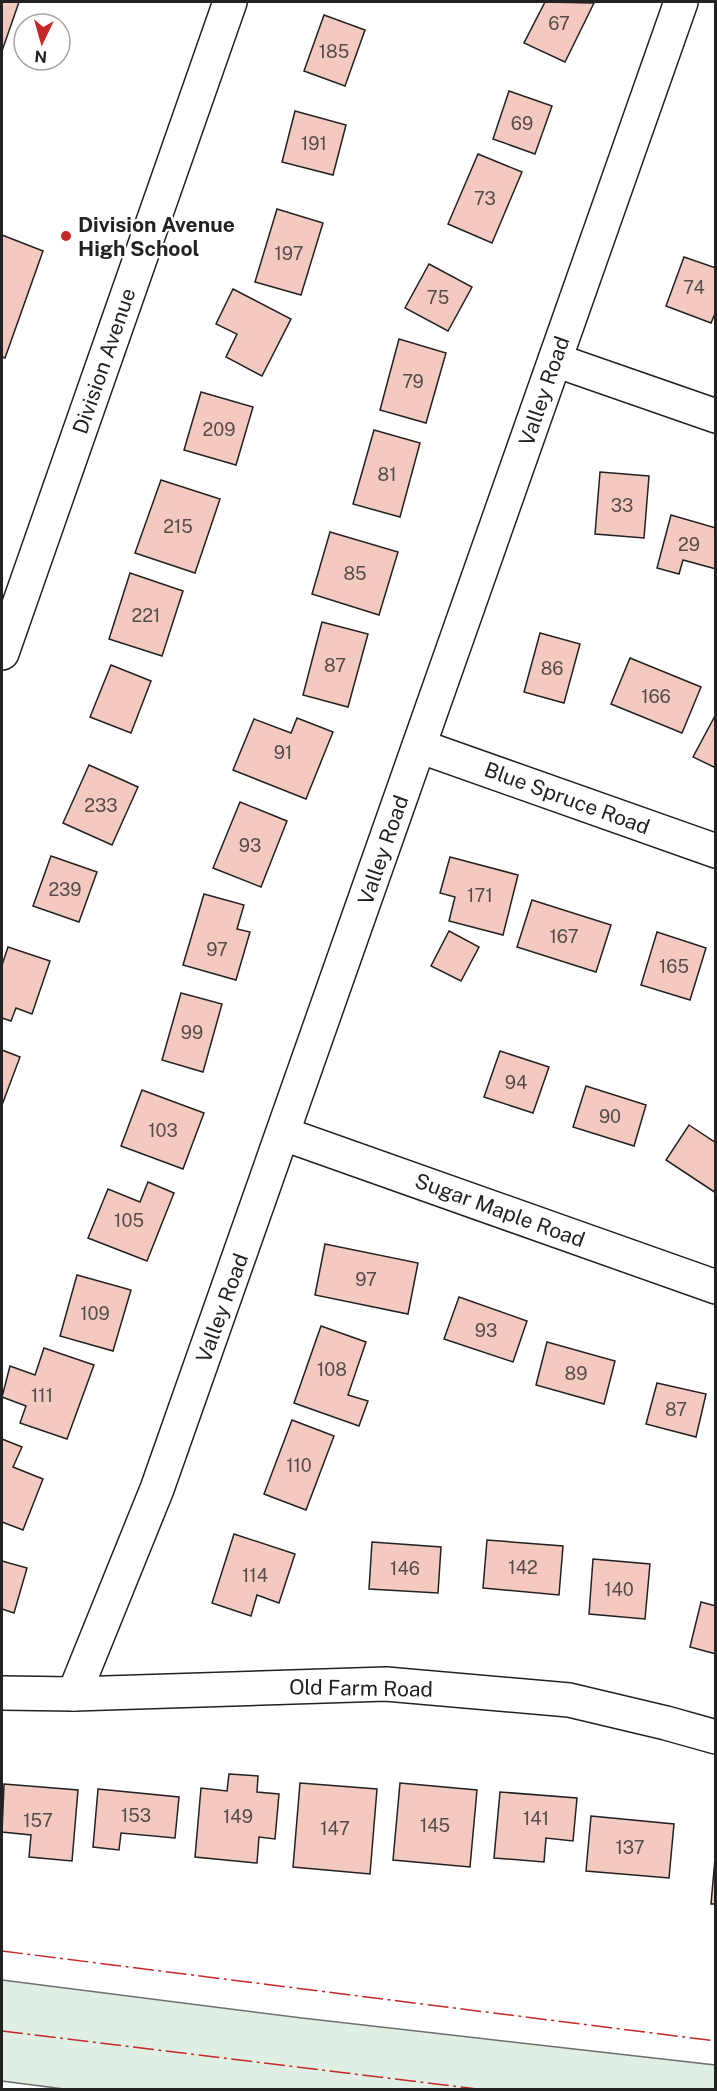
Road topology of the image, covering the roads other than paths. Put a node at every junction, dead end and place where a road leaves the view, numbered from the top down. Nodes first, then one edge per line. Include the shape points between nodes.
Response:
1 (230, 2) edge
2 (681, 2) edge
3 (555, 360) junction
4 (716, 416) edge
5 (2, 653) edge
6 (420, 746) junction
7 (716, 851) edge
8 (284, 1134) junction
9 (716, 1287) edge
10 (2, 1693) edge
11 (74, 1694) junction
12 (716, 1737) edge

1 - 5 street, Division Avenue
2 - 3 street, Valley Road
3 - 4 street
3 - 6 street, Valley Road
6 - 7 street, Blue Spruce Road
6 - 8 street, Valley Road
8 - 9 street, Sugar Maple Road
8 - 11 street, Valley Road via 157,1489
10 - 11 street, Old Farm Road
11 - 12 street, Old Farm Road via 386,1684 569,1700

